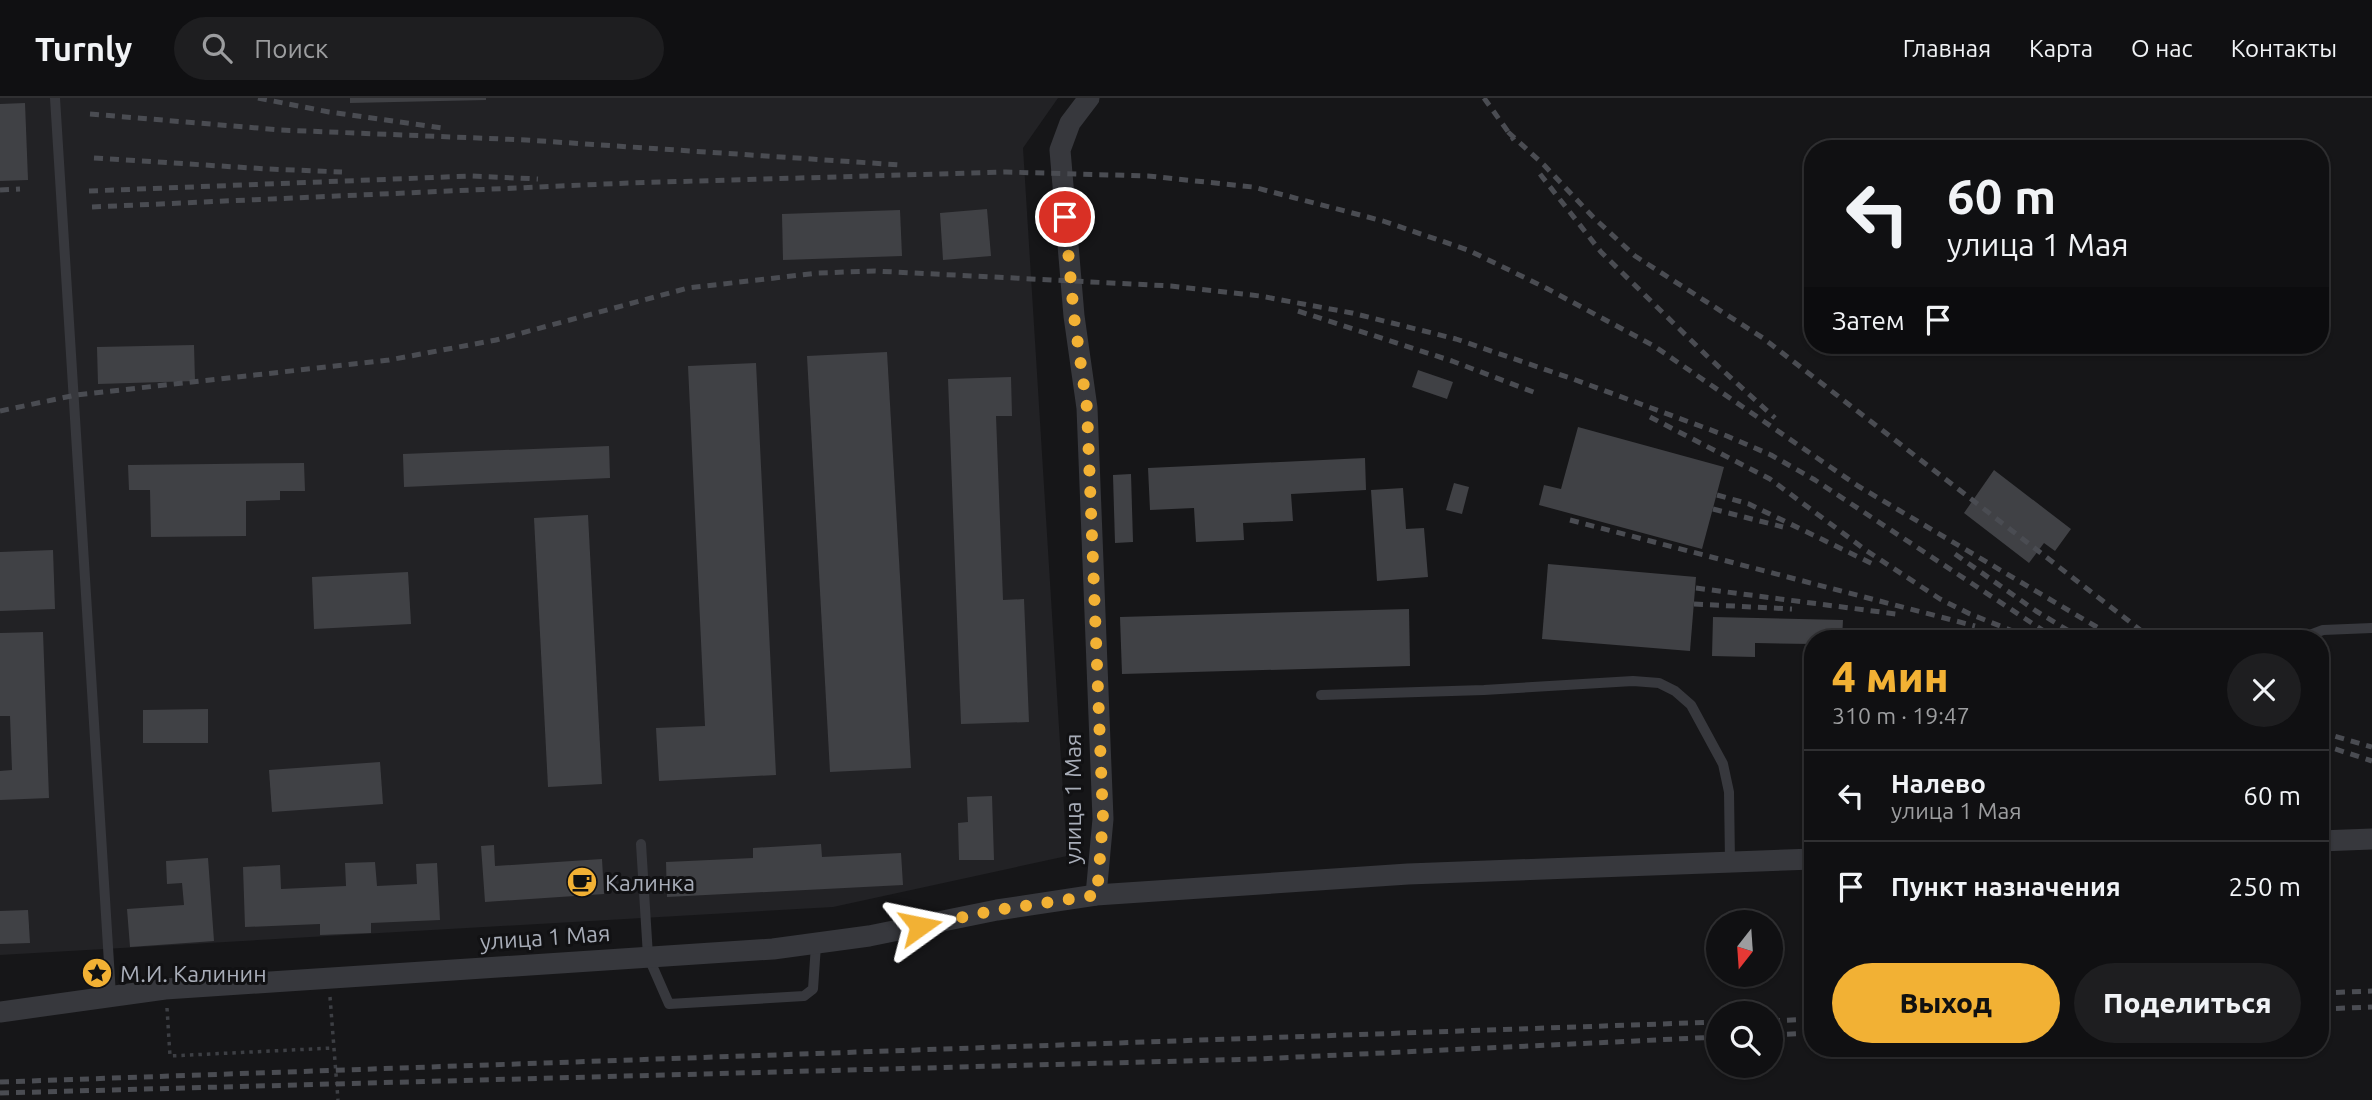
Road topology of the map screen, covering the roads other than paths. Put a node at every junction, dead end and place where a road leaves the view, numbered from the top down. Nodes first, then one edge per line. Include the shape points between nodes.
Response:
1 (55, 98) edge
2 (1089, 98) edge
3 (2372, 628) edge
4 (2323, 630) edge
5 (1321, 695) dead end
6 (2372, 839) edge
7 (2329, 841) edge
8 (641, 844) dead end
9 (1804, 859) edge
10 (1730, 862) junction
11 (1097, 895) junction
12 (816, 945) junction
13 (648, 956) junction
14 (111, 995) junction
15 (0, 1012) edge

1 - 14 lane
2 - 11 street, улица 1 Мая via 1070,123 1060,150 1087,408 1103,819
3 - 4 lane
5 - 10 lane via 1659,683 1691,705 1723,764 1729,792
6 - 7 street
8 - 13 lane
9 - 10 street
10 - 11 street via 1408,874
11 - 12 street, улица 1 Мая
12 - 13 street, улица 1 Мая
12 - 13 lane via 813,989 804,996 669,1004
13 - 14 street, улица 1 Мая
14 - 15 street, улица 1 Мая

